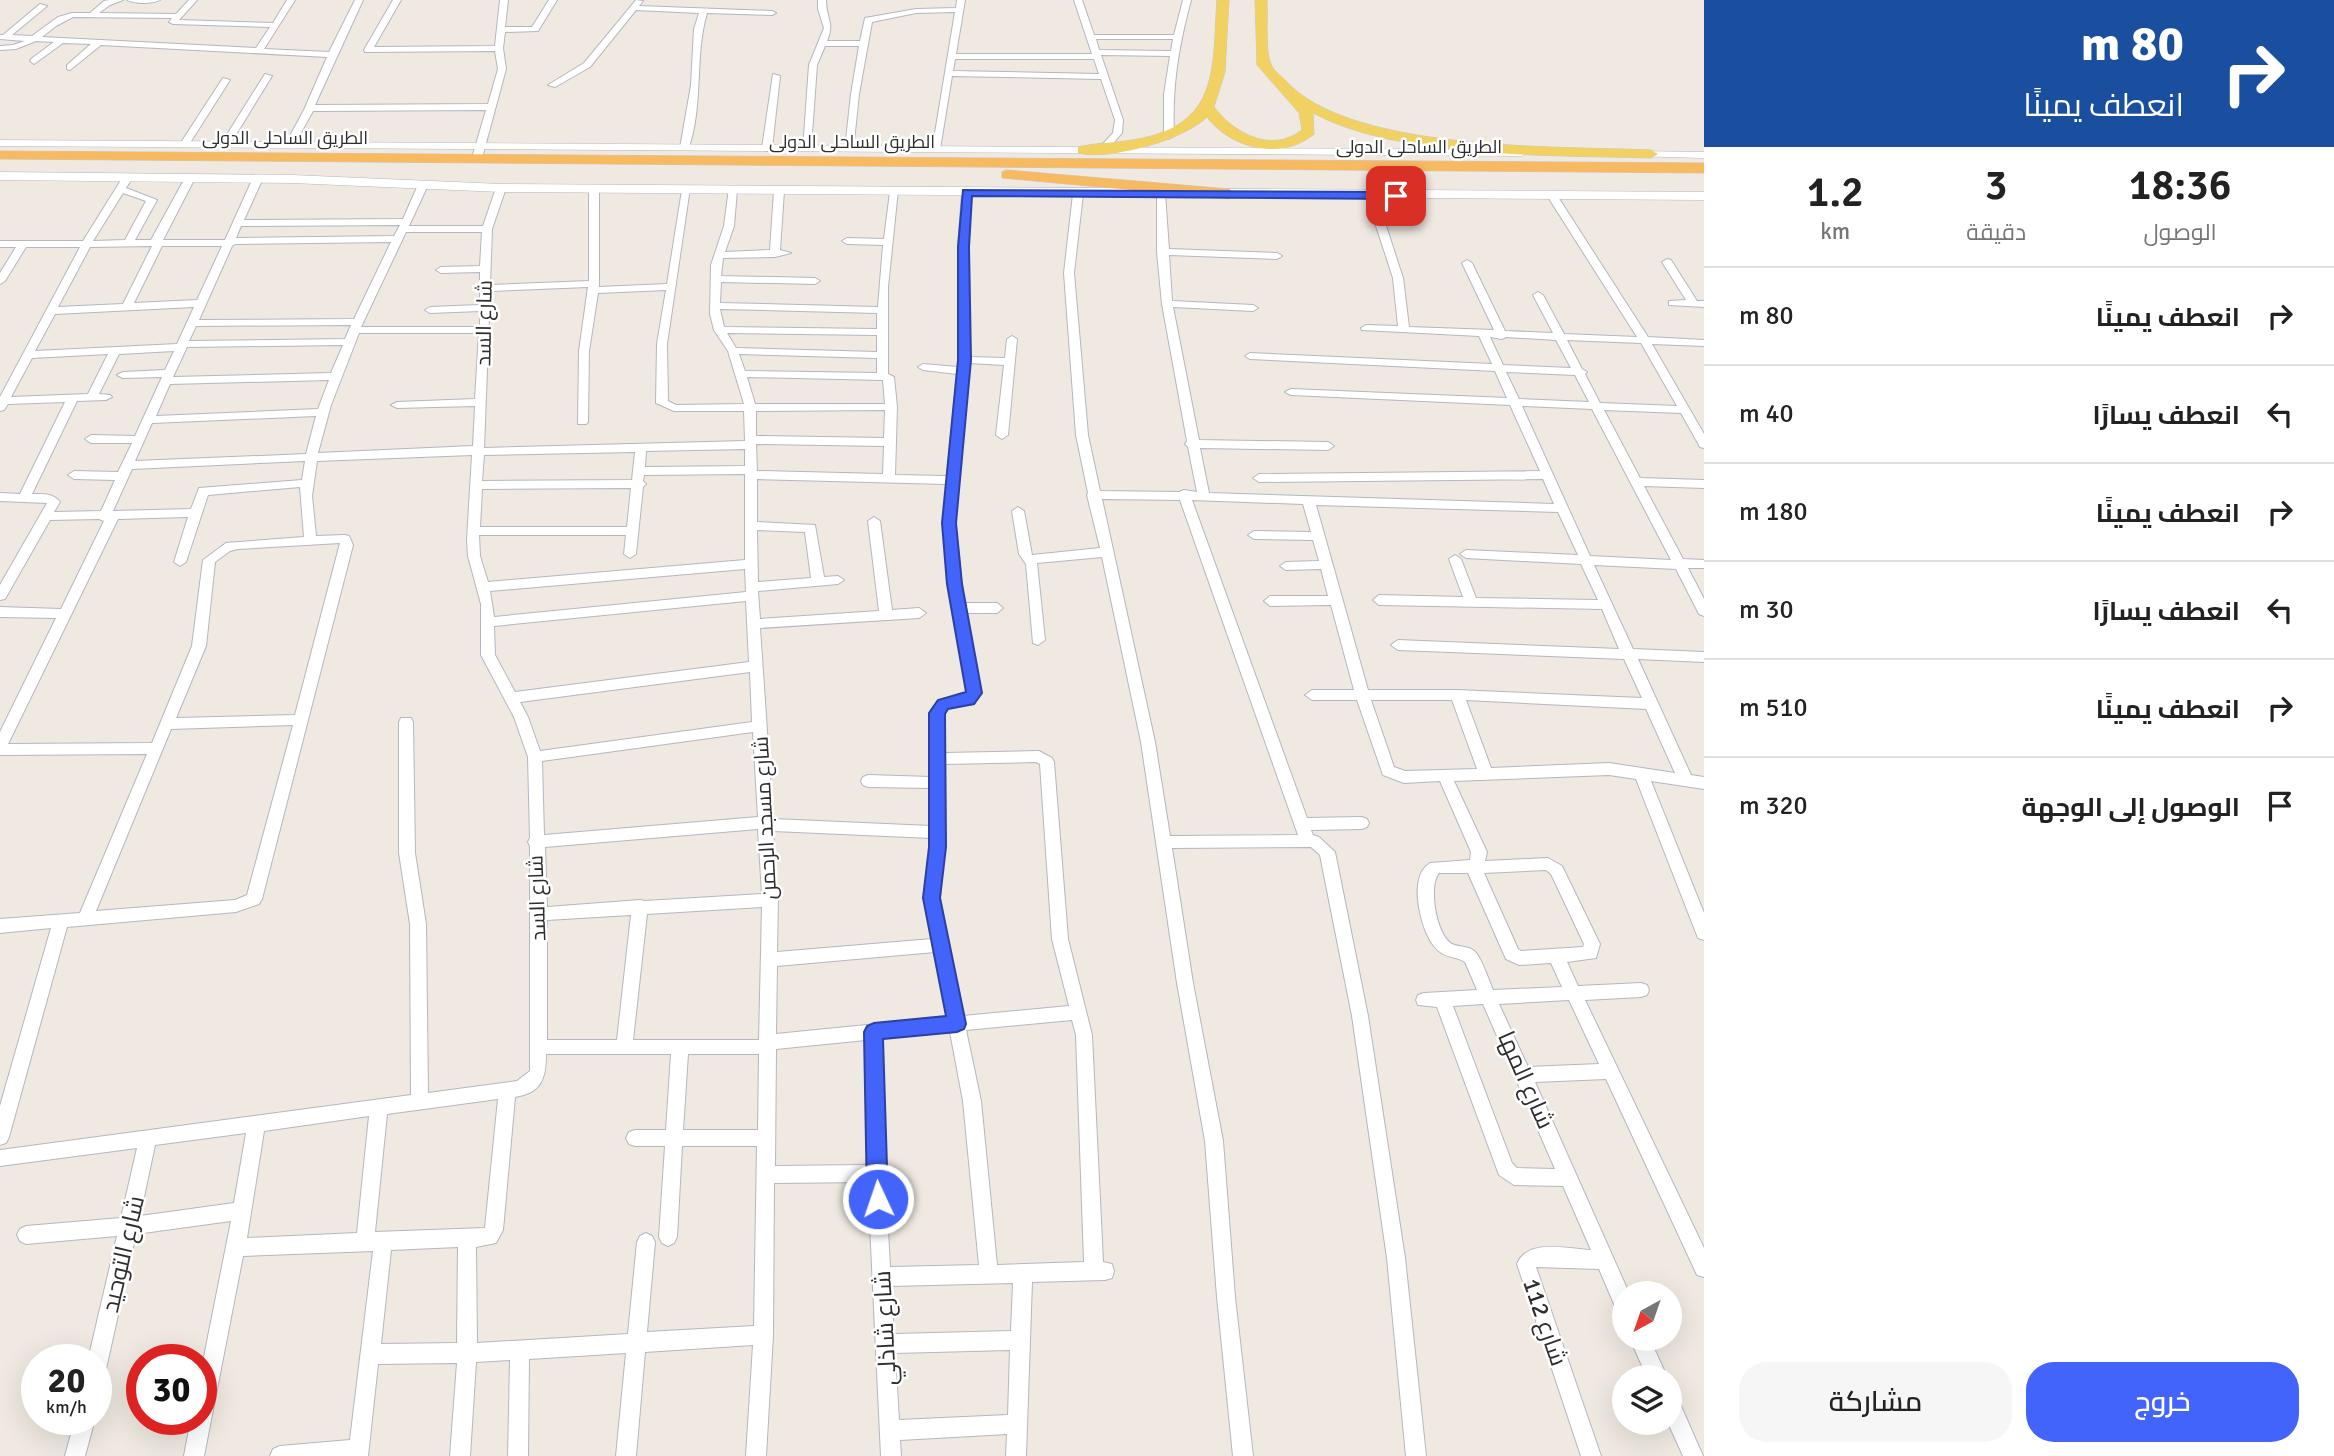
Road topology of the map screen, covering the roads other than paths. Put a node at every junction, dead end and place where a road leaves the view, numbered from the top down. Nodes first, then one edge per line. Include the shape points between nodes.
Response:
1 (120, 0) edge
2 (131, 0) edge
3 (156, 0) edge
4 (193, 0) edge
5 (290, 0) edge
6 (359, 0) edge
7 (397, 0) edge
8 (505, 0) edge
9 (552, 0) edge
10 (822, 0) edge
11 (1078, 0) edge
12 (1187, 0) edge
13 (1223, 0) edge
14 (1261, 0) edge
15 (638, 4) edge
16 (959, 5) edge
17 (43, 6) dead end
18 (704, 12) junction
19 (94, 13) junction
20 (772, 13) dead end
21 (177, 16) junction
22 (275, 25) junction
23 (501, 30) junction
24 (3, 37) edge
25 (1090, 37) junction
26 (1177, 37) junction
27 (35, 38) junction
28 (62, 40) junction
29 (99, 41) junction
30 (822, 43) junction
31 (864, 44) junction
32 (0, 48) edge
33 (499, 48) junction
34 (259, 51) junction
35 (1174, 54) junction
36 (331, 55) junction
37 (1095, 55) junction
38 (953, 56) junction
39 (34, 61) dead end
40 (70, 66) dead end
41 (950, 74) junction
42 (268, 76) dead end
43 (776, 76) dead end
44 (1105, 77) junction
45 (226, 80) dead end
46 (552, 85) dead end
47 (1292, 96) junction
48 (492, 107) junction
49 (1207, 107) junction
50 (311, 108) junction
51 (1168, 136) junction
52 (0, 143) edge
53 (185, 144) junction
54 (226, 144) junction
55 (290, 145) junction
56 (1105, 147) junction
57 (685, 148) junction
58 (767, 148) junction
59 (806, 148) junction
60 (850, 149) junction
61 (935, 149) junction
62 (1083, 149) junction
63 (478, 152) junction
64 (1651, 154) junction
65 (0, 155) edge
66 (1704, 155) edge
67 (0, 164) edge
68 (1704, 168) edge
69 (983, 171) junction
70 (0, 176) edge
71 (1704, 176) edge
72 (128, 177) junction
73 (190, 178) junction
74 (258, 178) junction
75 (423, 185) junction
76 (501, 188) junction
77 (120, 189) junction
78 (594, 189) junction
79 (687, 190) junction
80 (732, 190) junction
81 (779, 191) junction
82 (895, 192) junction
83 (967, 192) junction
84 (1078, 194) junction
85 (1160, 194) junction
86 (1229, 194) junction
87 (1371, 195) junction
88 (1704, 196) edge
89 (1553, 197) junction
90 (239, 223) junction
91 (487, 229) junction
92 (403, 230) junction
93 (847, 241) dead end
94 (87, 242) junction
95 (129, 242) junction
96 (157, 242) junction
97 (231, 242) junction
98 (887, 242) junction
99 (23, 243) junction
100 (0, 244) edge
101 (1162, 253) junction
102 (718, 254) junction
103 (1277, 256) dead end
104 (1667, 262) dead end
105 (1467, 263) dead end
106 (485, 269) junction
107 (441, 270) dead end
108 (715, 279) junction
109 (815, 281) dead end
110 (0, 282) edge
111 (593, 287) junction
112 (671, 287) junction
113 (485, 288) junction
114 (1538, 295) dead end
115 (203, 303) junction
116 (1673, 303) dead end
117 (1167, 304) junction
118 (1699, 304) edge
119 (715, 306) junction
120 (127, 307) junction
121 (485, 308) junction
122 (1253, 309) dead end
123 (430, 310) dead end
124 (882, 310) junction
125 (51, 311) junction
126 (193, 323) junction
127 (355, 326) junction
128 (1366, 328) dead end
129 (485, 330) junction
130 (719, 330) junction
131 (1404, 330) junction
132 (881, 332) junction
133 (1484, 335) junction
134 (1502, 336) junction
135 (1012, 339) dead end
136 (1561, 339) junction
137 (348, 342) junction
138 (1646, 342) junction
139 (1704, 343) edge
140 (183, 345) junction
141 (115, 350) junction
142 (733, 351) junction
143 (29, 355) junction
144 (881, 355) junction
145 (1250, 356) dead end
146 (1011, 362) junction
147 (964, 366) junction
148 (923, 367) dead end
149 (1499, 368) junction
150 (1581, 372) junction
151 (742, 374) junction
152 (123, 375) dead end
153 (336, 376) junction
154 (881, 376) junction
155 (167, 377) junction
156 (1291, 392) dead end
157 (92, 397) junction
158 (106, 397) dead end
159 (73, 398) junction
160 (481, 402) junction
161 (1515, 402) junction
162 (1, 403) edge
163 (397, 405) dead end
164 (750, 406) junction
165 (1598, 406) junction
166 (891, 407) junction
167 (1685, 410) junction
168 (325, 412) junction
169 (147, 420) junction
170 (582, 422) dead end
171 (1002, 435) dead end
172 (91, 439) dead end
173 (138, 440) junction
174 (750, 442) junction
175 (891, 442) junction
176 (1191, 444) junction
177 (1704, 444) edge
178 (1328, 446) dead end
179 (641, 447) junction
180 (476, 451) junction
181 (313, 457) junction
182 (125, 470) junction
183 (752, 472) junction
184 (74, 475) dead end
185 (1548, 475) junction
186 (640, 478) junction
187 (889, 478) junction
188 (1259, 478) dead end
189 (953, 480) junction
190 (1638, 482) junction
191 (306, 484) junction
192 (1704, 484) edge
193 (475, 485) junction
194 (1184, 494) junction
195 (1203, 494) junction
196 (1093, 495) junction
197 (0, 497) edge
198 (24, 498) junction
199 (1308, 499) junction
200 (1562, 508) junction
201 (1018, 512) dead end
202 (194, 513) junction
203 (48, 516) junction
204 (108, 516) junction
205 (874, 521) dead end
206 (751, 526) junction
207 (473, 531) junction
208 (634, 531) junction
209 (1254, 535) dead end
210 (1319, 536) junction
211 (310, 540) junction
212 (1105, 552) junction
213 (630, 554) dead end
214 (1030, 559) junction
215 (1586, 560) junction
216 (180, 562) dead end
217 (751, 564) junction
218 (1680, 564) junction
219 (1704, 564) edge
220 (1326, 565) junction
221 (1286, 566) dead end
222 (838, 580) dead end
223 (818, 581) junction
224 (484, 587) junction
225 (752, 592) junction
226 (0, 596) edge
227 (1336, 600) junction
228 (1379, 600) dead end
229 (1270, 601) dead end
230 (1471, 601) junction
231 (1606, 605) junction
232 (958, 608) junction
233 (997, 608) dead end
234 (1704, 611) edge
235 (0, 612) edge
236 (919, 612) dead end
237 (65, 614) junction
238 (886, 614) junction
239 (488, 622) junction
240 (754, 624) junction
241 (1038, 640) dead end
242 (1398, 645) dead end
243 (1629, 653) junction
244 (1704, 657) edge
245 (756, 666) junction
246 (1362, 694) junction
247 (1312, 695) dead end
248 (1457, 695) junction
249 (511, 698) junction
250 (1652, 704) junction
251 (301, 720) junction
252 (406, 722) dead end
253 (165, 724) junction
254 (760, 726) junction
255 (0, 748) edge
256 (155, 748) junction
257 (535, 757) junction
258 (938, 759) junction
259 (1641, 773) junction
260 (1486, 774) junction
261 (1444, 775) junction
262 (868, 781) dead end
263 (1686, 781) junction
264 (938, 783) junction
265 (1704, 783) edge
266 (1362, 823) dead end
267 (766, 824) junction
268 (1301, 824) junction
269 (937, 832) junction
270 (1308, 841) junction
271 (535, 842) junction
272 (1164, 842) junction
273 (1475, 866) junction
274 (770, 900) junction
275 (640, 906) junction
276 (539, 914) junction
277 (85, 919) junction
278 (61, 920) junction
279 (0, 926) edge
280 (1704, 933) edge
281 (940, 944) junction
282 (1556, 956) junction
283 (768, 960) junction
284 (1641, 990) dead end
285 (1573, 993) junction
286 (1489, 997) junction
287 (1078, 1012) junction
288 (957, 1024) junction
289 (874, 1032) junction
290 (767, 1045) junction
291 (539, 1047) junction
292 (624, 1047) junction
293 (680, 1047) junction
294 (1609, 1071) junction
295 (1525, 1075) junction
296 (507, 1090) junction
297 (420, 1101) junction
298 (379, 1107) junction
299 (256, 1124) junction
300 (0, 1137) edge
301 (635, 1138) dead end
302 (674, 1138) junction
303 (766, 1138) junction
304 (148, 1139) junction
305 (0, 1158) edge
306 (876, 1172) junction
307 (765, 1175) junction
308 (1568, 1178) junction
309 (242, 1211) junction
310 (130, 1226) junction
311 (26, 1235) dead end
312 (668, 1237) dead end
313 (467, 1239) junction
314 (374, 1242) junction
315 (646, 1242) dead end
316 (236, 1247) junction
317 (1604, 1261) junction
318 (1704, 1268) edge
319 (1023, 1273) junction
320 (989, 1274) junction
321 (882, 1277) junction
322 (1613, 1281) edge
323 (763, 1335) junction
324 (1020, 1340) junction
325 (636, 1343) junction
326 (102, 1344) edge
327 (886, 1344) junction
328 (520, 1350) junction
329 (467, 1353) junction
330 (372, 1354) junction
331 (1017, 1424) junction
332 (891, 1430) junction
333 (1682, 1431) edge
334 (81, 1435) edge
335 (359, 1452) edge
336 (75, 1456) edge
337 (194, 1456) edge
338 (280, 1456) edge
339 (460, 1456) edge
340 (518, 1456) edge
341 (626, 1456) edge
342 (757, 1456) edge
343 (891, 1456) edge
344 (1016, 1456) edge
345 (1243, 1456) edge
346 (1416, 1456) edge
347 (1591, 1456) edge
348 (1693, 1456) edge

1 - 19 street
2 - 3 street
4 - 21 street
5 - 22 street
6 - 36 street
7 - 33 street via 369,50
8 - 23 street
9 - 23 street via 535,29
10 - 30 street via 828,27
11 - 25 street
12 - 26 street
13 - 49 main road via 1216,84
14 - 47 main road via 1264,65
15 - 18 street
15 - 46 street via 587,65
16 - 31 street via 870,19
16 - 38 street
17 - 24 street
18 - 20 street
18 - 57 street via 698,29
19 - 21 street
19 - 27 street via 63,17
21 - 22 street via 173,22 178,24
22 - 34 street
23 - 33 street
24 - 27 street
25 - 26 street
25 - 37 street
26 - 35 street
27 - 28 street
27 - 32 street via 21,48
28 - 29 street
28 - 39 street
29 - 34 street
29 - 40 street
30 - 31 street
30 - 59 street via 813,65
31 - 60 street
33 - 48 street via 502,69
34 - 36 street
35 - 37 street
35 - 51 street
36 - 50 street
37 - 38 street
37 - 44 street
38 - 41 street
41 - 44 street
41 - 61 street
42 - 54 street
43 - 58 street
44 - 56 street via 1119,123
45 - 53 street
47 - 49 main road via 1306,113 1309,131 1282,143 1235,136
47 - 64 main road via 1342,120 1417,139
48 - 50 street
48 - 63 street
49 - 51 main road
50 - 55 street
51 - 56 main road
52 - 53 street
53 - 54 street
54 - 55 street
55 - 63 street
56 - 62 main road
57 - 58 street
57 - 63 street
58 - 59 street
59 - 60 street
60 - 61 street
61 - 62 street
62 - 64 street
63 - 65 highway, الطريق الساحلى الدولى
63 - 68 highway, الطريق الساحلى الدولى
64 - 66 street
67 - 69 highway, الطريق الساحلى الدولى
69 - 71 highway, الطريق الساحلى الدولى
69 - 86 highway
70 - 72 street
72 - 73 street
72 - 77 street
73 - 74 street
73 - 96 street
74 - 75 street
74 - 90 street
75 - 76 street
75 - 92 street
76 - 78 street
76 - 91 street, شارع السد
77 - 94 street
77 - 95 street via 152,200
78 - 79 street
78 - 111 street
79 - 80 street
79 - 112 street
80 - 81 street
80 - 102 street, شارع مسجد الرحمن via 729,226
81 - 82 street
81 - 102 street via 781,253
82 - 83 street
82 - 98 street
83 - 84 street
83 - 147 street
84 - 85 street
84 - 196 street via 1070,291 1082,435
85 - 86 street
85 - 101 street
86 - 87 street
87 - 89 street
87 - 131 street via 1398,278
88 - 89 street
89 - 138 street
90 - 92 street
90 - 97 street
91 - 92 street
91 - 106 street, شارع السد
92 - 97 street
92 - 127 street
93 - 98 street
94 - 95 street
94 - 99 street
94 - 125 street
95 - 96 street
96 - 97 street
96 - 120 street
97 - 115 street
98 - 124 street
99 - 100 street
99 - 110 street
101 - 103 street
101 - 117 street
102 - 108 street, شارع مسجد الرحمن
104 - 118 street
105 - 134 street
106 - 107 street
106 - 113 street, شارع السد
108 - 109 street
108 - 119 street, شارع مسجد الرحمن
111 - 112 street
111 - 113 street
111 - 170 street via 584,351
112 - 164 street via 662,344 662,403 674,408
113 - 121 street, شارع السد
114 - 136 street
115 - 120 street
115 - 126 street
116 - 118 street
117 - 122 street
117 - 176 street
119 - 124 street
119 - 130 street, شارع مسجد الرحمن
120 - 125 street
121 - 123 street
121 - 129 street, شارع السد
124 - 132 street
125 - 143 street
126 - 127 street
126 - 140 street
127 - 129 street
127 - 137 street
128 - 131 street
129 - 160 street, شارع السد
130 - 132 street
130 - 142 street, شارع مسجد الرحمن
131 - 133 street
132 - 144 street
133 - 134 street
133 - 149 street
134 - 136 street
135 - 146 street
136 - 138 street
136 - 150 street
137 - 140 street
137 - 153 street
138 - 139 street
138 - 167 street
140 - 141 street
140 - 155 street
141 - 143 street
141 - 157 street
142 - 144 street
142 - 151 street, شارع مسجد الرحمن
143 - 162 street
144 - 154 street
145 - 149 street
146 - 147 street
146 - 171 street
147 - 148 street
147 - 189 street
149 - 150 street
149 - 161 street
150 - 165 street
151 - 154 street
151 - 164 street, شارع مسجد الرحمن
152 - 155 street
153 - 155 street
153 - 168 street
154 - 166 street via 890,379
155 - 169 street
156 - 161 street
157 - 158 street
157 - 159 street
159 - 162 street
159 - 198 street
160 - 163 street
160 - 180 street, شارع السد
161 - 165 street
161 - 185 street
164 - 166 street
164 - 174 street, شارع مسجد الرحمن
165 - 167 street
165 - 190 street
166 - 175 street
167 - 177 street
168 - 169 street
168 - 181 street
169 - 173 street
172 - 173 street
173 - 182 street
174 - 175 street
174 - 179 street
174 - 183 street, شارع مسجد الرحمن
175 - 187 street
176 - 178 street
176 - 195 street
179 - 180 street
179 - 186 street
180 - 181 street
180 - 193 street, شارع السد
181 - 182 street
181 - 191 street
182 - 184 street
182 - 204 street
183 - 186 street
183 - 187 street
183 - 206 street, شارع مسجد الرحمن
185 - 188 street
185 - 200 street
186 - 193 street
186 - 208 street
187 - 189 street
189 - 232 street via 950,543
190 - 192 street
190 - 218 street
191 - 202 street via 205,490
191 - 211 street
193 - 207 street, شارع السد
194 - 195 street
194 - 196 street
194 - 268 street
195 - 199 street
196 - 212 street
197 - 198 street
198 - 203 street via 51,499 54,505
199 - 200 street
199 - 210 street
200 - 215 street
201 - 214 street via 1025,554
202 - 204 street
202 - 216 street
203 - 204 street
203 - 226 street
204 - 237 street
205 - 238 street
206 - 217 street, شارع مسجد الرحمن
206 - 223 street via 811,528
207 - 208 street
207 - 224 street, شارع السد via 474,556
208 - 213 street
209 - 210 street
210 - 220 street
211 - 251 street via 341,538 347,545
211 - 253 street via 226,547 209,559 199,646
212 - 214 street
212 - 272 street via 1146,729
214 - 241 street
215 - 218 street
215 - 230 street via 1460,556
215 - 231 street
217 - 224 street
217 - 225 street, شارع مسجد الرحمن
218 - 219 street
218 - 234 street
220 - 221 street
220 - 227 street
222 - 223 street
223 - 225 street
224 - 239 street, شارع السد
225 - 239 street
225 - 240 street, شارع مسجد الرحمن
227 - 229 street
227 - 246 street
228 - 230 street
230 - 231 street
231 - 243 street
232 - 233 street
232 - 258 street via 974,693 969,700 943,704 938,710
235 - 237 street
236 - 238 street
237 - 255 street
238 - 240 street
239 - 249 street, شارع السد via 488,655
240 - 245 street, شارع مسجد الرحمن
242 - 243 street
243 - 244 street
243 - 250 street
245 - 249 street
245 - 254 street, شارع مسجد الرحمن
246 - 247 street
246 - 248 street
246 - 261 street via 1388,771 1404,777
248 - 250 street
248 - 260 street
249 - 257 street, شارع السد
250 - 263 street
251 - 253 street
251 - 277 street via 254,899 236,906
252 - 297 street via 407,853 418,924
253 - 256 street
254 - 257 street
254 - 267 street, شارع مسجد الرحمن
255 - 256 street
256 - 277 street
257 - 271 street, شارع السد
258 - 264 street
258 - 287 street via 1030,755 1046,759 1057,920
259 - 260 street via 1594,769
259 - 263 street
259 - 280 street
260 - 261 street
261 - 273 street via 1479,852
262 - 264 street
263 - 265 street
264 - 269 street
266 - 268 street
267 - 269 street
267 - 271 street
267 - 274 street, شارع مسجد الرحمن
268 - 270 street
269 - 281 street via 932,898
270 - 272 street
270 - 346 street via 1320,843 1326,852 1360,1016 1396,1258
271 - 276 street, شارع السد
272 - 345 street via 1220,1180 1226,1297
273 - 282 street via 1512,954 1519,958
273 - 282 street via 1548,864 1557,870 1593,949
273 - 286 street, شارع المها via 1430,871 1426,904 1440,942 1450,951 1468,954
274 - 275 street
274 - 283 street, شارع مسجد الرحمن
275 - 276 street
275 - 292 street
276 - 291 street, شارع السد
277 - 278 street
278 - 279 street
278 - 300 street
281 - 283 street
281 - 288 street
282 - 285 street
283 - 290 street, شارع مسجد الرحمن
284 - 285 street
285 - 286 street
285 - 294 street
286 - 295 street, شارع المها
286 - 308 street via 1433,1000 1504,1169 1514,1176
287 - 288 street
287 - 319 street via 1084,1035 1099,1271
288 - 289 street
288 - 320 street via 972,1101
289 - 290 street
289 - 306 street, شارع شاذلي
290 - 293 street
290 - 303 street, شارع مسجد الرحمن
291 - 292 street
291 - 296 street, شارع السد via 534,1081
292 - 293 street
293 - 302 street
294 - 295 street
294 - 318 street
295 - 308 street, شارع المها
296 - 297 street, شارع السد
296 - 313 street via 494,1230 490,1237
297 - 298 street, شارع السد
298 - 299 street, شارع السد
298 - 314 street
299 - 304 street, شارع السد
299 - 309 street
301 - 302 street
302 - 303 street
302 - 312 street
303 - 307 street, شارع مسجد الرحمن
304 - 305 street, شارع السد
304 - 310 street, شارع التوحيد
306 - 307 street
306 - 321 street, شارع شاذلي
307 - 323 street, شارع مسجد الرحمن
308 - 317 street, شارع المها
309 - 310 street
309 - 316 street
310 - 311 street
310 - 326 street, شارع التوحيد
313 - 314 street
313 - 329 street
314 - 316 street
314 - 330 street
315 - 325 street
316 - 337 street
317 - 322 street, شارع المها
317 - 347 street, شارع 112 via 1535,1257 1526,1264
319 - 320 street
319 - 324 street
320 - 321 street
321 - 327 street, شارع شاذلي
323 - 325 street
323 - 342 street, شارع مسجد الرحمن
324 - 327 street
324 - 331 street
325 - 328 street
325 - 341 street
327 - 332 street, شارع شاذلي
328 - 329 street
328 - 340 street
329 - 330 street
329 - 339 street
330 - 335 street
331 - 332 street
331 - 344 street
332 - 343 street, شارع شاذلي
333 - 348 street
334 - 336 street
335 - 338 street

